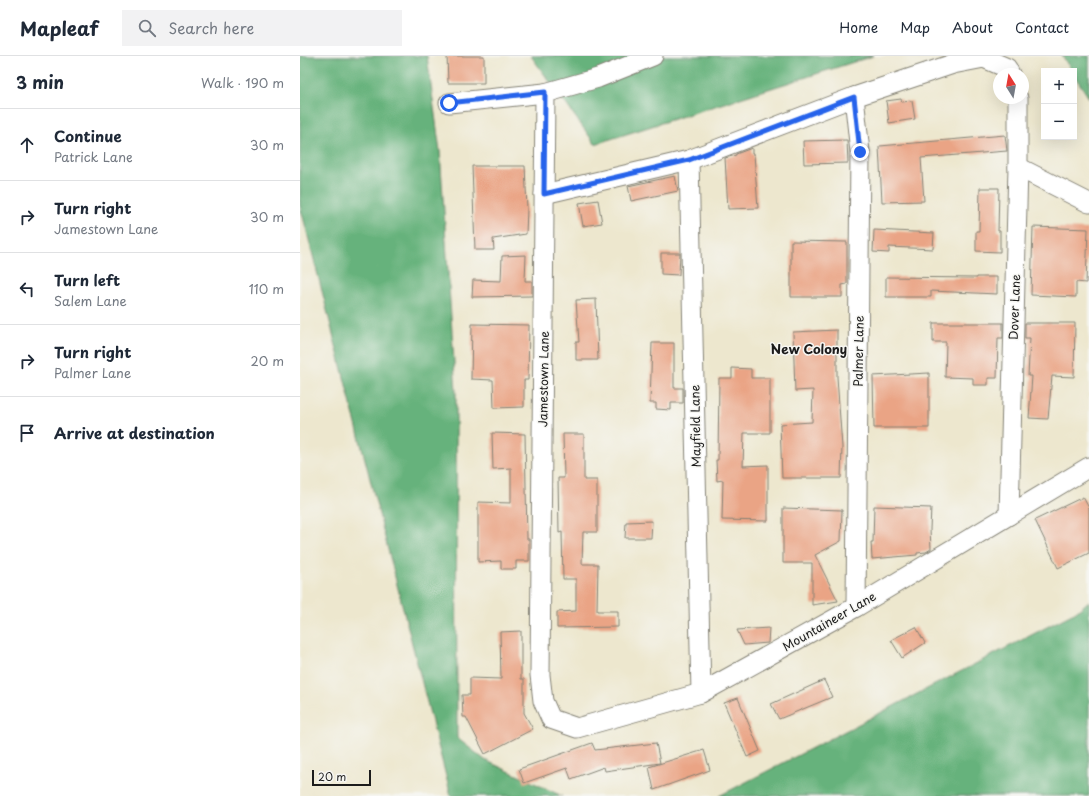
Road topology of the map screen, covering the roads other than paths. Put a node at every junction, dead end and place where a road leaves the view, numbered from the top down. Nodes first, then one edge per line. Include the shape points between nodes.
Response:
1 (653, 56) edge
2 (1007, 68) edge
3 (545, 92) junction
4 (854, 97) junction
5 (449, 103) dead end
6 (1018, 104) edge
7 (689, 160) junction
8 (1018, 167) junction
9 (544, 194) junction
10 (1089, 202) edge
11 (1089, 467) edge
12 (1009, 515) junction
13 (856, 606) junction
14 (702, 693) junction
15 (551, 719) joint

1 - 3 street via 598,78
2 - 4 street via 984,58 953,64
3 - 5 street
3 - 9 street, Jamestown Lane
4 - 7 street
4 - 13 street, Palmer Lane via 860,152
6 - 8 street, Dover Lane
7 - 9 street
7 - 14 street, Mayfield Lane
8 - 10 street
8 - 12 street, Dover Lane
9 - 15 street, Jamestown Lane via 540,675 543,701
11 - 12 street, Mountaineer Lane
12 - 13 street, Mountaineer Lane
13 - 14 street, Mountaineer Lane
14 - 15 street, Mountaineer Lane via 577,728

